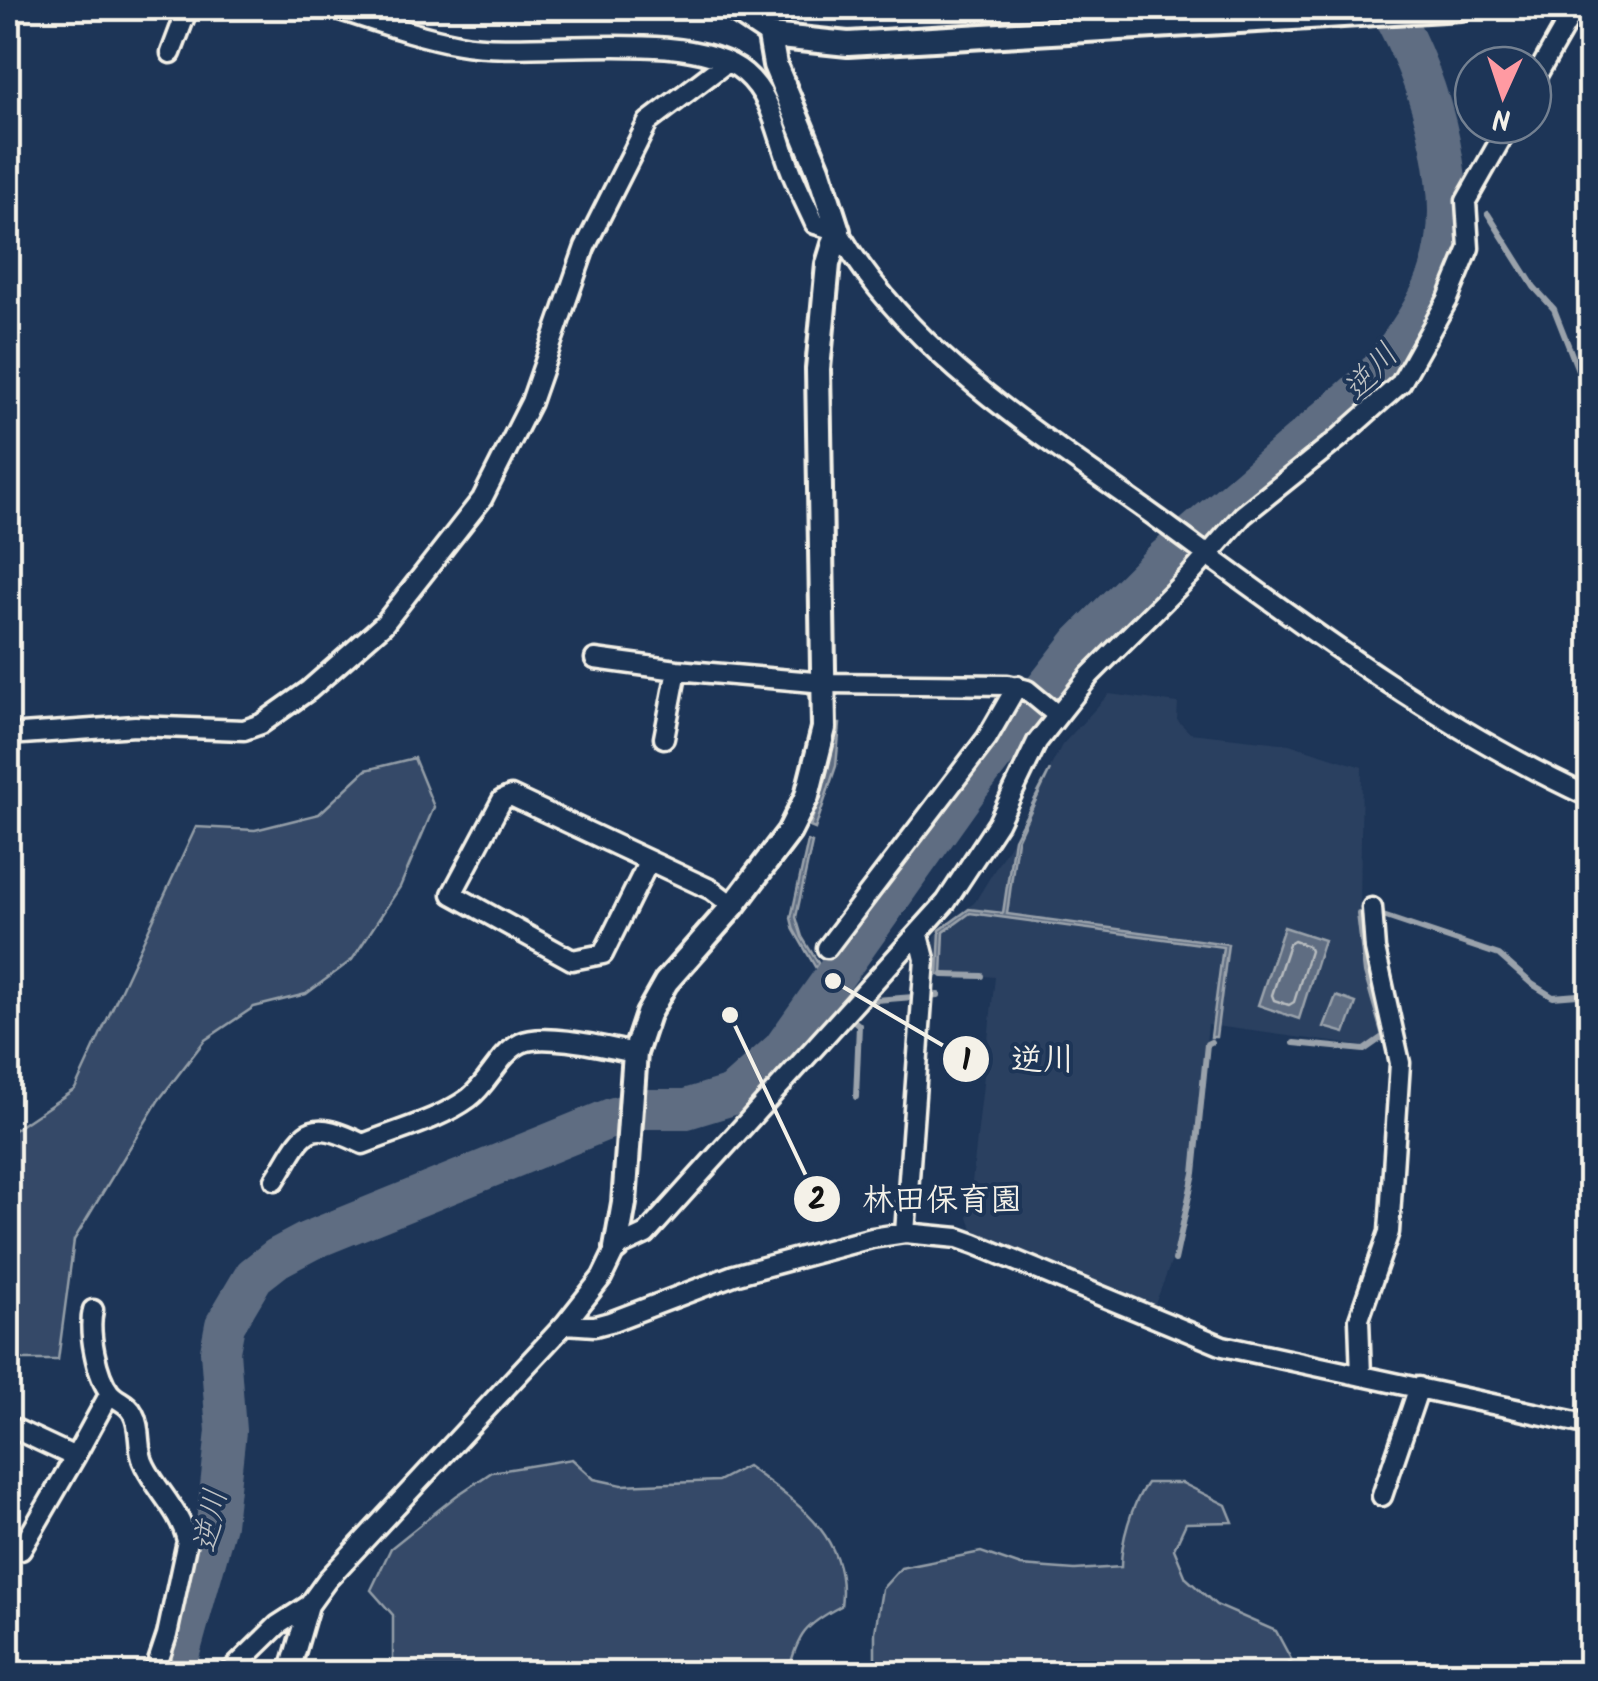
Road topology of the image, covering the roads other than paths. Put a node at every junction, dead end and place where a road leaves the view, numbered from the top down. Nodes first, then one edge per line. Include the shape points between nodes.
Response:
1 (188, 8) edge
2 (334, 8) edge
3 (728, 8) edge
4 (1460, 8) edge
5 (1575, 8) edge
6 (1374, 10) edge
7 (1408, 10) edge
8 (364, 12) edge
9 (770, 36) junction
10 (1553, 47) edge
11 (171, 53) dead end
12 (727, 62) junction
13 (1498, 145) edge
14 (838, 232) junction
15 (1203, 552) junction
16 (595, 659) dead end
17 (676, 670) junction
18 (825, 683) junction
19 (1022, 688) junction
20 (1050, 708) junction
21 (8, 736) edge
22 (664, 738) dead end
23 (1590, 797) edge
24 (649, 861) junction
25 (733, 906) junction
26 (1372, 908) dead end
27 (919, 935) junction
28 (827, 948) dead end
29 (635, 1053) junction
30 (275, 1180) dead end
31 (906, 1233) junction
32 (616, 1248) junction
33 (93, 1310) dead end
34 (565, 1324) junction
35 (1361, 1376) junction
36 (1419, 1387) junction
37 (110, 1393) junction
38 (1590, 1425) edge
39 (8, 1431) edge
40 (75, 1457) junction
41 (1382, 1496) dead end
42 (21, 1550) dead end
43 (310, 1605) junction
44 (154, 1674) edge
45 (228, 1674) edge
46 (289, 1674) edge

1 - 11 street
2 - 8 street
3 - 9 street
4 - 7 street
5 - 10 street
6 - 7 street
6 - 9 street via 848,44
8 - 12 street via 460,45 666,49
9 - 14 street
12 - 14 street via 743,71 768,105 815,224
12 - 21 street via 648,122 585,246 531,402 482,499 384,624 309,690 244,730 135,726
13 - 15 street via 1466,201 1468,248 1448,299 1401,382
14 - 15 street via 857,264 938,352 1032,432
14 - 18 street via 828,264 818,370
15 - 20 street via 1090,675
15 - 23 street via 1397,688
16 - 17 street
17 - 18 street
17 - 22 street
18 - 19 street
18 - 25 street via 824,728 806,796 789,832
19 - 20 street
19 - 28 street
20 - 27 street via 998,824
24 - 24 street via 602,954 572,960 452,894 502,800 512,796
24 - 25 street
25 - 29 street via 666,982
26 - 35 street via 1400,1063 1389,1232 1359,1319
27 - 31 street via 924,959
27 - 32 street via 646,1234
29 - 30 street via 522,1042 465,1102 436,1115 362,1144 334,1130 304,1133
29 - 32 street
31 - 34 street via 734,1275 610,1322
31 - 35 street via 975,1244 1223,1346
32 - 34 street
33 - 37 street
34 - 43 street
35 - 36 street
36 - 38 street
36 - 41 street
37 - 40 street
37 - 44 street via 136,1417 144,1466 187,1540
39 - 40 street
40 - 42 street
43 - 45 street via 278,1625
43 - 46 street

